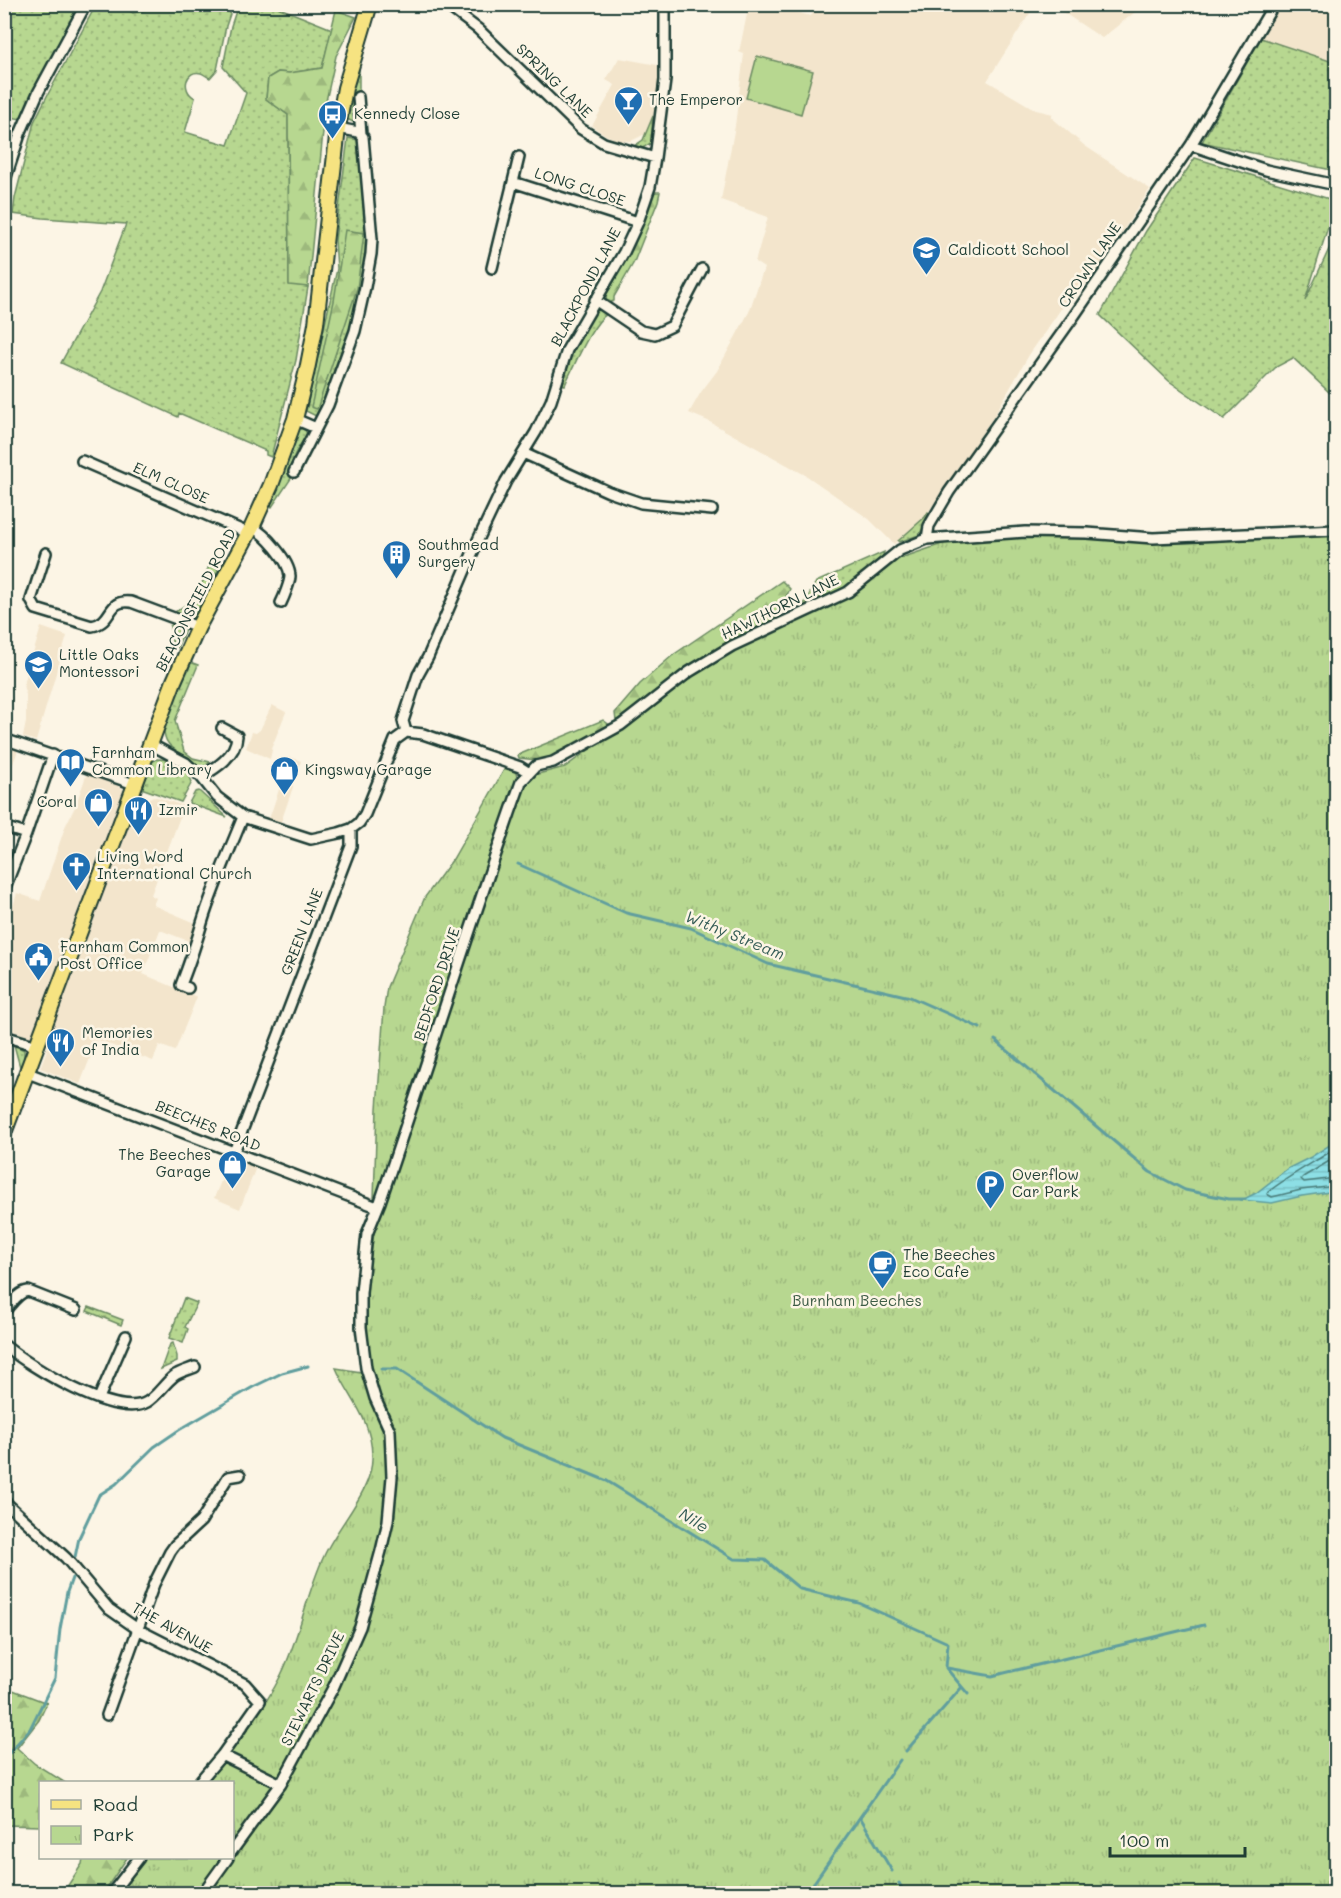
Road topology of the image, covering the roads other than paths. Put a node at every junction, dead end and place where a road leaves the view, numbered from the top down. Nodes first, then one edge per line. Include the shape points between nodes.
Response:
1 (86, 4) edge
2 (370, 4) edge
3 (445, 4) edge
4 (665, 4) edge
5 (1274, 4) edge
6 (358, 97) dead end
7 (338, 128) junction
8 (361, 134) junction
9 (1191, 145) junction
10 (519, 157) dead end
11 (655, 158) junction
12 (513, 182) junction
13 (4, 183) edge
14 (1336, 185) edge
15 (638, 222) junction
16 (492, 268) dead end
17 (702, 269) dead end
18 (595, 300) junction
19 (295, 419) junction
20 (316, 428) junction
21 (523, 453) junction
22 (82, 461) dead end
23 (294, 472) dead end
24 (712, 510) dead end
25 (250, 530) junction
26 (1336, 530) edge
27 (927, 539) junction
28 (46, 553) dead end
29 (281, 603) dead end
30 (198, 627) junction
31 (222, 728) dead end
32 (406, 732) junction
33 (4, 739) edge
34 (150, 744) junction
35 (53, 755) junction
36 (528, 772) junction
37 (201, 777) junction
38 (134, 784) junction
39 (243, 817) junction
40 (4, 827) edge
41 (351, 829) junction
42 (26, 834) junction
43 (4, 890) edge
44 (170, 984) dead end
45 (4, 1036) edge
46 (37, 1046) junction
47 (28, 1072) junction
48 (6, 1128) edge
49 (234, 1152) junction
50 (377, 1207) junction
51 (76, 1310) dead end
52 (4, 1312) edge
53 (126, 1336) dead end
54 (6, 1351) edge
55 (195, 1367) dead end
56 (99, 1398) junction
57 (240, 1475) dead end
58 (4, 1501) edge
59 (139, 1630) junction
60 (107, 1714) dead end
61 (222, 1755) junction
62 (201, 1781) edge
63 (280, 1784) junction
64 (234, 1848) edge
65 (137, 1859) edge
66 (227, 1859) edge
67 (111, 1893) edge
68 (202, 1893) edge

1 - 13 street via 38,93
2 - 7 main road, BEACONSFIELD ROAD via 345,88
3 - 11 street, SPRING LANE via 478,29 581,129 604,143
4 - 11 street, BLACKPOND LANE via 664,80
5 - 9 street, CROWN LANE
6 - 8 street
7 - 8 street
7 - 19 main road, BEACONSFIELD ROAD via 316,324
8 - 20 street via 371,254 355,331
9 - 14 street via 1266,170
9 - 27 street, CROWN LANE via 949,492 929,526
10 - 12 street, LONG CLOSE
11 - 15 street, BLACKPOND LANE
12 - 15 street, LONG CLOSE
12 - 16 street, LONG CLOSE
15 - 18 street, BLACKPOND LANE
17 - 18 street via 672,326 655,334 641,331
18 - 21 street, BLACKPOND LANE via 567,350 551,401
19 - 20 street
19 - 25 main road, BEACONSFIELD ROAD
20 - 23 street
21 - 24 street via 641,503
21 - 32 street, BLACKPOND LANE via 478,540 418,675 403,721
22 - 25 street, ELM CLOSE
25 - 29 street via 268,539 288,568 290,578
25 - 30 main road, BEACONSFIELD ROAD
26 - 27 street, HAWTHORN LANE via 1153,538 1025,532
27 - 36 street, HAWTHORN LANE via 900,550 848,592 732,646 689,672 621,725
28 - 30 street via 31,600 36,609 92,626 101,624 114,605 131,602
30 - 34 main road, BEACONSFIELD ROAD
31 - 37 street via 237,736 237,741 217,767
32 - 36 street via 423,734
32 - 41 street, GREEN LANE via 395,740 365,813
33 - 35 street
34 - 37 street via 186,763
34 - 38 main road, BEACONSFIELD ROAD
35 - 38 street
35 - 42 street
36 - 50 street, BEDFORD DRIVE via 493,860
37 - 39 street via 217,797
38 - 46 main road, BEACONSFIELD ROAD
39 - 41 street via 311,839
39 - 44 street via 202,923 184,986
40 - 42 street
41 - 49 street, GREEN LANE via 351,846
42 - 43 street
45 - 46 street
46 - 47 main road, BEACONSFIELD ROAD
47 - 48 main road, BEACONSFIELD ROAD
47 - 49 street, BEECHES ROAD
49 - 50 street, BEECHES ROAD
50 - 63 street, STEWARTS DRIVE via 367,1234 361,1327 366,1368 390,1431 392,1477 388,1521 360,1627 334,1686
51 - 52 street via 28,1291
53 - 56 street
54 - 56 street
55 - 56 street via 176,1374 148,1402 136,1406 121,1406
57 - 59 street via 228,1477 201,1521 170,1552 154,1584
58 - 59 street, THE AVENUE via 66,1558 109,1609
59 - 60 street
59 - 61 street, THE AVENUE via 245,1684 260,1701
61 - 62 street, THE AVENUE
61 - 63 street
63 - 64 street, STEWARTS DRIVE
65 - 67 street
66 - 68 street

